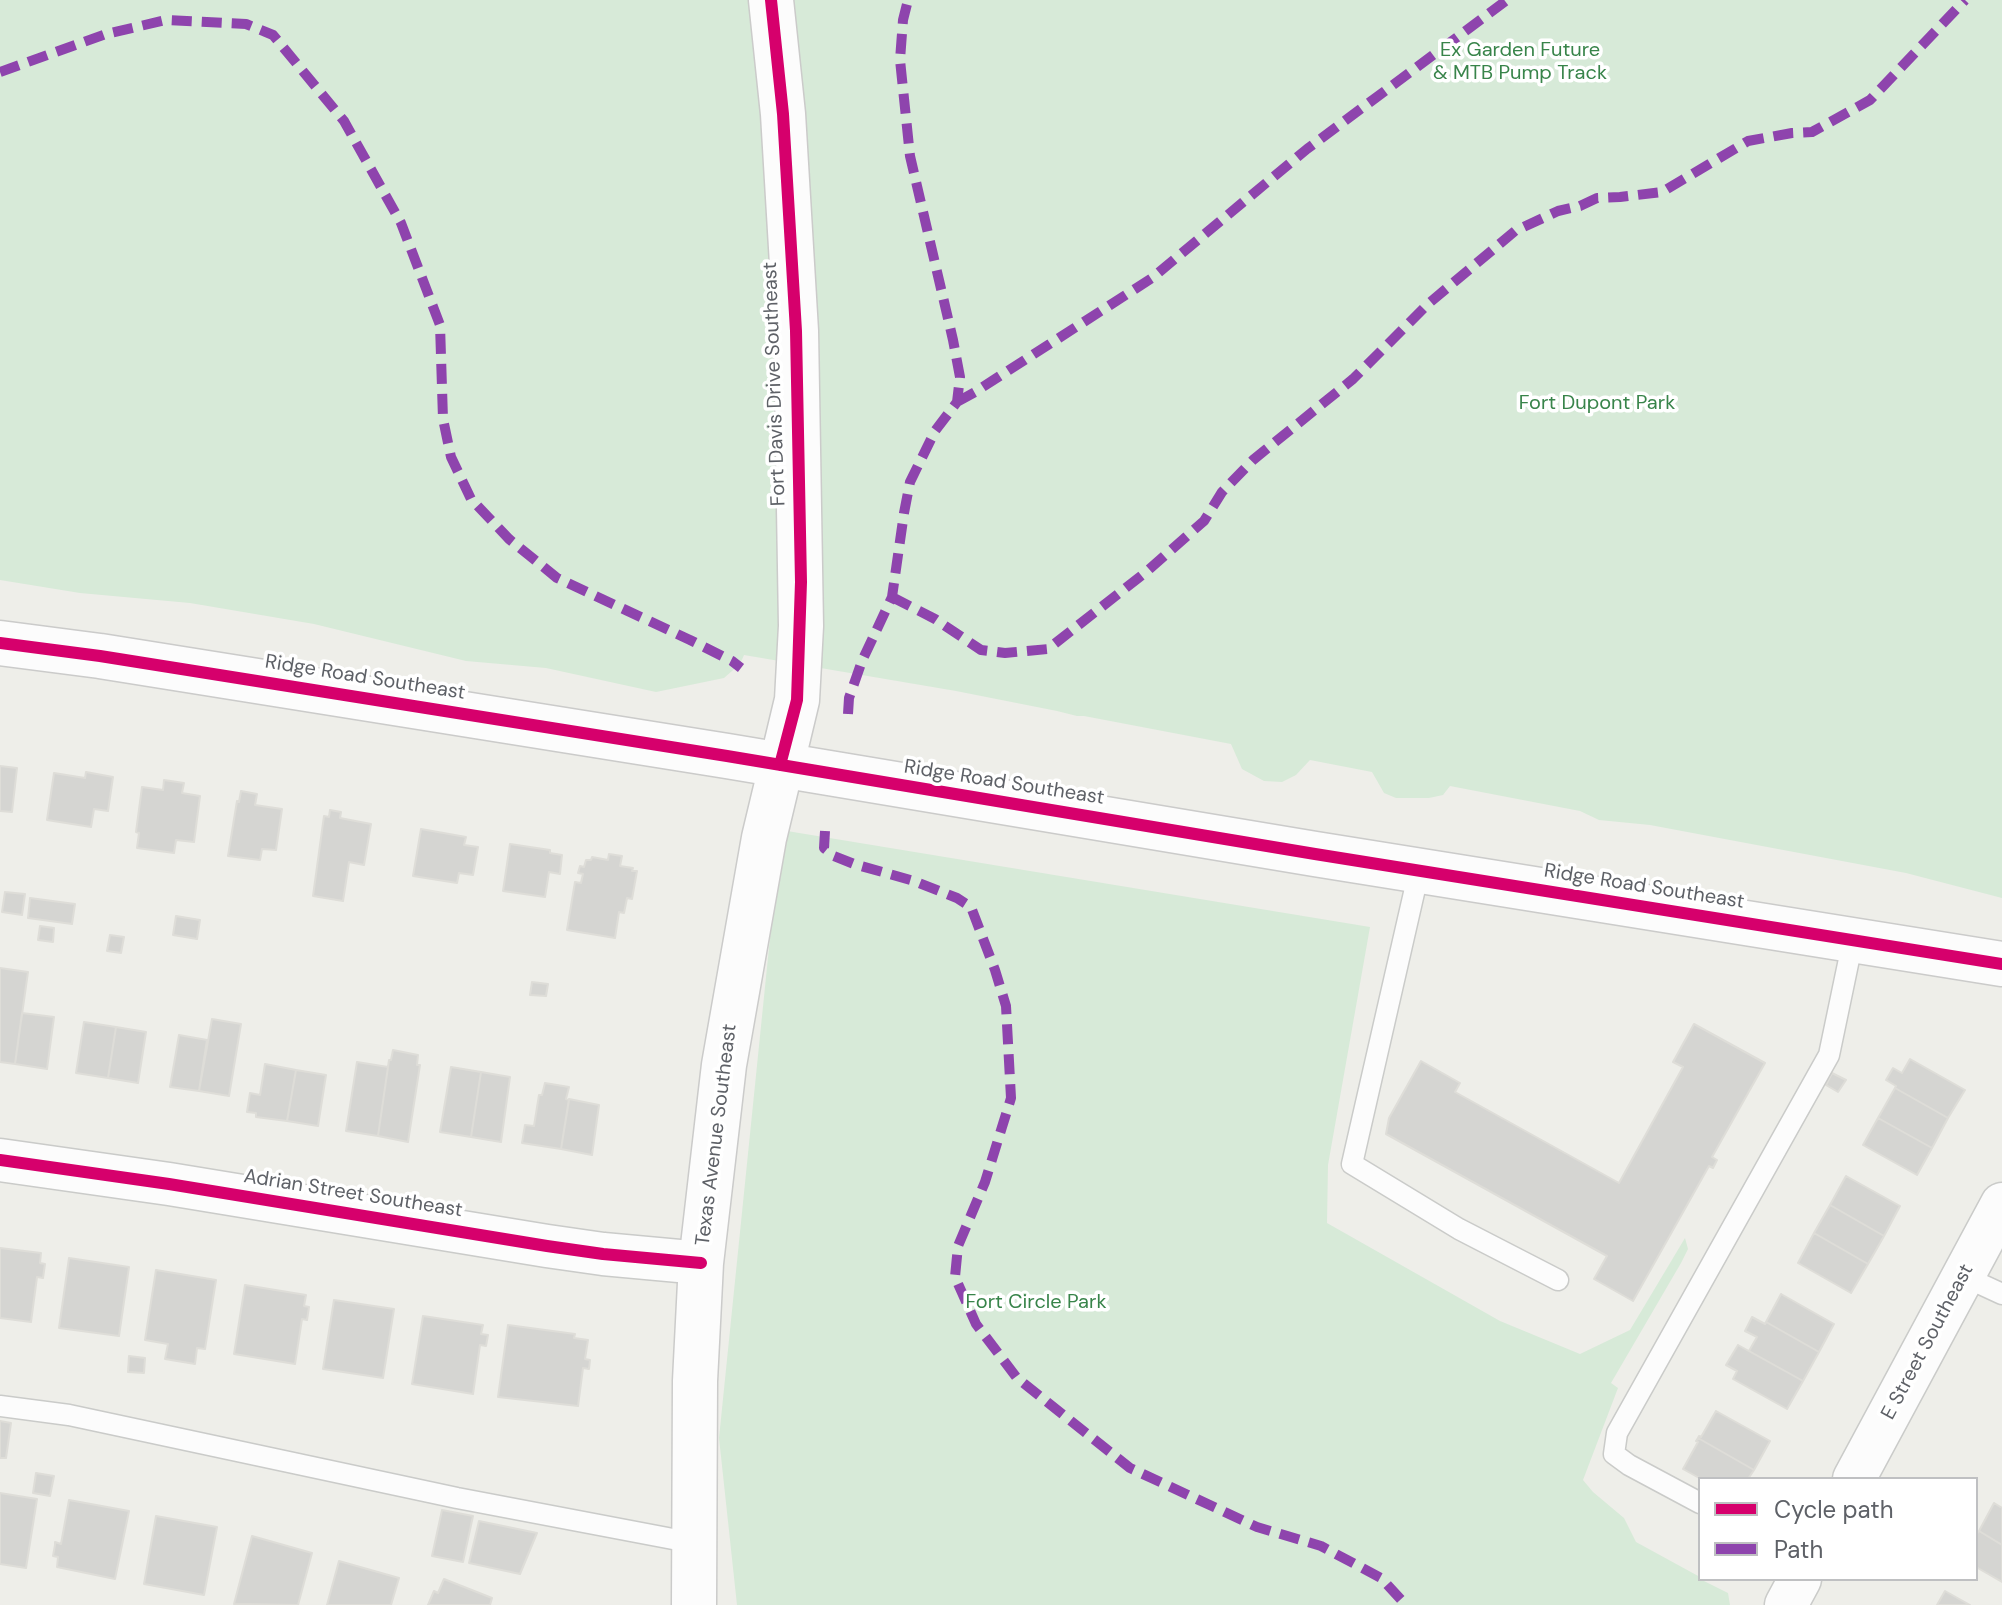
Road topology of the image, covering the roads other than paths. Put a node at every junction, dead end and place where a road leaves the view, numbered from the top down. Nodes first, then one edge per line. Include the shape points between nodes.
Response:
1 (771, 0) edge
2 (0, 643) edge
3 (780, 765) junction
4 (1419, 871) junction
5 (1853, 940) junction
6 (2002, 964) edge
7 (0, 1160) edge
8 (2002, 1204) edge
9 (701, 1263) junction
10 (1963, 1276) junction
11 (1558, 1280) dead end
12 (2002, 1294) edge
13 (0, 1406) edge
14 (1855, 1477) edge
15 (1698, 1502) edge
16 (694, 1543) junction
17 (1799, 1581) edge
18 (694, 1605) edge
19 (1786, 1605) edge

1 - 3 main road, Fort Davis Drive Southeast via 796,331 801,582 797,700
2 - 3 main road, Ridge Road Southeast
3 - 4 main road, Ridge Road Southeast
3 - 9 main road, Texas Avenue Southeast via 729,1039
4 - 5 main road, Ridge Road Southeast
4 - 11 lane via 1352,1164 1459,1229
5 - 6 main road, Ridge Road Southeast
5 - 15 lane via 1829,1055 1617,1433 1614,1454
7 - 9 street, Adrian Street Southeast via 547,1246
8 - 10 street, E Street Southeast
9 - 16 main road, Texas Avenue Southeast
10 - 12 lane
10 - 14 street, E Street Southeast
13 - 16 lane via 69,1415
16 - 18 main road, Texas Avenue Southeast
17 - 19 street

